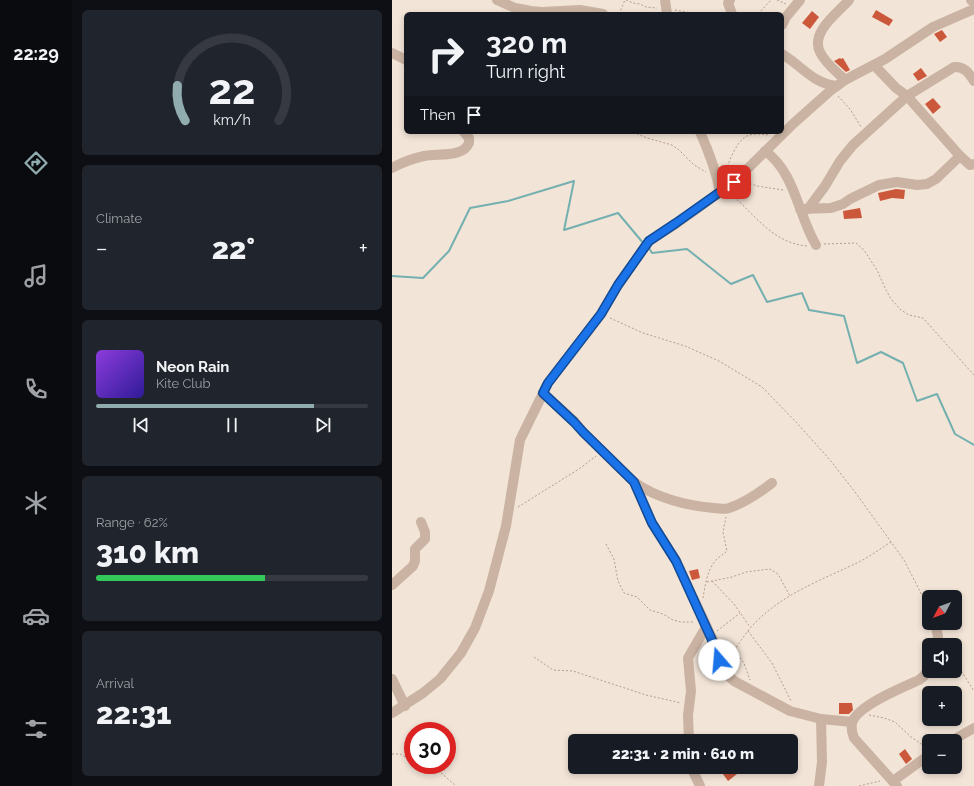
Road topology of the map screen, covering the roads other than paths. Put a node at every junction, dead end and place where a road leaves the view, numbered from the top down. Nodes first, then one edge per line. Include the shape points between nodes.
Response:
1 (497, 0) edge
2 (730, 0) edge
3 (800, 0) edge
4 (849, 0) edge
5 (971, 0) edge
6 (974, 2) edge
7 (974, 9) edge
8 (512, 11) edge
9 (542, 12) edge
10 (542, 12) edge
11 (592, 12) edge
12 (731, 12) edge
13 (784, 20) edge
14 (392, 53) edge
15 (784, 56) edge
16 (404, 59) edge
17 (874, 65) junction
18 (845, 80) junction
19 (974, 81) edge
20 (834, 88) junction
21 (907, 96) junction
22 (784, 132) edge
23 (466, 134) edge
24 (701, 134) edge
25 (782, 134) edge
26 (765, 151) junction
27 (960, 156) junction
28 (974, 164) edge
29 (392, 168) edge
30 (722, 190) junction
31 (804, 209) junction
32 (816, 245) road end
33 (543, 393) junction
34 (634, 482) junction
35 (772, 483) dead end
36 (421, 522) dead end
37 (392, 586) edge
38 (706, 628) junction
39 (392, 678) edge
40 (922, 678) edge
41 (404, 706) junction
42 (392, 713) edge
43 (821, 719) junction
44 (852, 722) junction
45 (974, 728) edge
46 (689, 734) edge
47 (962, 735) edge
48 (922, 761) edge
49 (694, 774) edge
50 (894, 783) edge
51 (700, 786) edge
52 (819, 786) edge

1 - 8 street
2 - 12 street via 728,3
3 - 13 street
4 - 18 street via 821,32 818,47 825,59
5 - 6 street
7 - 17 street via 933,27
8 - 10 street
9 - 11 street
14 - 16 street
15 - 20 street via 814,79
17 - 18 street
17 - 21 street
18 - 20 street
19 - 21 street via 960,66 954,67
20 - 22 street
21 - 27 street
21 - 31 street via 846,152 825,186
23 - 29 street via 469,143 465,150 424,156
24 - 30 street
25 - 26 street
26 - 30 street
26 - 31 street via 778,162
27 - 28 street via 970,165
27 - 31 street via 936,179 927,184 897,182 879,185 831,208
30 - 33 street via 646,245 601,314
31 - 32 street via 808,232
33 - 34 street
33 - 41 street via 520,440 508,513 489,591 475,628 461,653 440,679
34 - 35 street via 660,496 702,507 728,509 746,501
34 - 38 street via 652,523 676,561
36 - 37 street via 425,539 415,549 415,561 412,566
38 - 43 street via 722,670 734,681 776,705
38 - 46 street via 688,658 691,691
39 - 41 street
40 - 44 street via 875,701 859,712
41 - 42 street
43 - 44 street
43 - 52 street via 822,762
44 - 50 street via 854,738
45 - 47 street
48 - 50 street
49 - 51 street

